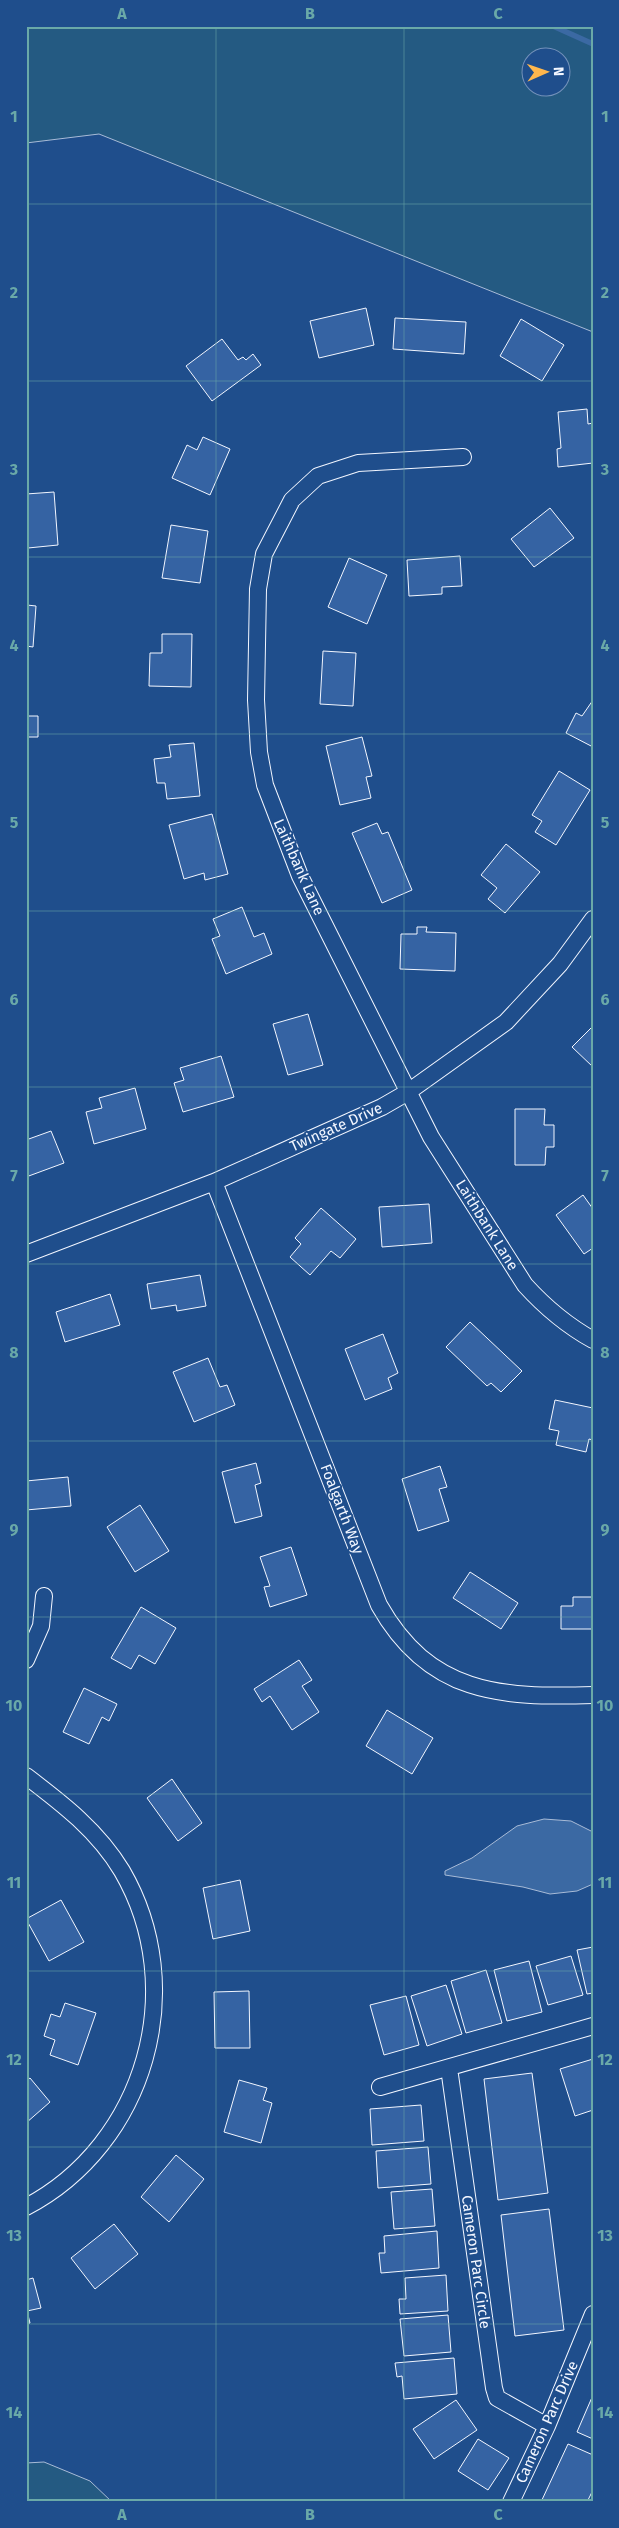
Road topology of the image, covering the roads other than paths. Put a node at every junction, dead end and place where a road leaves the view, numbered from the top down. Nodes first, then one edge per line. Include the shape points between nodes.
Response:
1 (463, 457) dead end
2 (593, 919) edge
3 (408, 1092) junction
4 (214, 1182) junction
5 (26, 1254) edge
6 (593, 1340) edge
7 (44, 1596) dead end
8 (26, 1660) edge
9 (593, 1695) edge
10 (26, 1776) edge
11 (593, 2026) edge
12 (448, 2068) junction
13 (380, 2087) dead end
14 (26, 2207) edge
15 (593, 2314) edge
16 (548, 2426) junction
17 (511, 2502) edge

1 - 3 street, Laithbank Lane via 358,463 318,476 292,500 278,524 264,554 258,589 256,700 265,785 300,876
2 - 3 street, Twingate Drive via 560,964 506,1022
3 - 4 street, Twingate Drive via 382,1108
3 - 6 street, Laithbank Lane via 431,1137 525,1284 568,1326
4 - 5 street, Twingate Drive
4 - 9 street, Foalgarth Way via 379,1605 392,1628 436,1670 463,1683 500,1693
7 - 8 street via 41,1626
10 - 14 street via 79,1817 123,1872 153,1952 155,1994 151,2035 136,2085 114,2130 84,2165 48,2196
11 - 12 street
12 - 13 street
12 - 16 street, Cameron Parc Circle via 494,2388 497,2398
15 - 16 street, Cameron Parc Drive
16 - 17 street, Cameron Parc Drive

